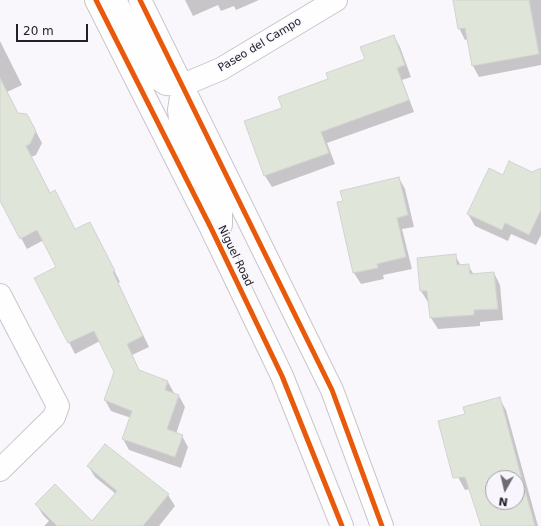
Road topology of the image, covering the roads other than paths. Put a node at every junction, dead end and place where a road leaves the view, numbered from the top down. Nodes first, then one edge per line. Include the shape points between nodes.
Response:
1 (96, 0) edge
2 (115, 0) edge
3 (140, 0) edge
4 (336, 0) edge
5 (182, 84) junction
6 (215, 237) junction
7 (0, 295) edge
8 (0, 470) edge
9 (342, 526) edge
10 (382, 526) edge

1 - 6 main road, Niguel Road
2 - 5 main road via 155,77 166,84
3 - 5 main road
4 - 5 main road, Paseo del Campo via 221,69
5 - 6 main road via 179,110 181,127 221,211 221,225
5 - 10 main road via 332,390
6 - 9 main road, Niguel Road via 282,376
7 - 8 main road via 58,406 54,417

